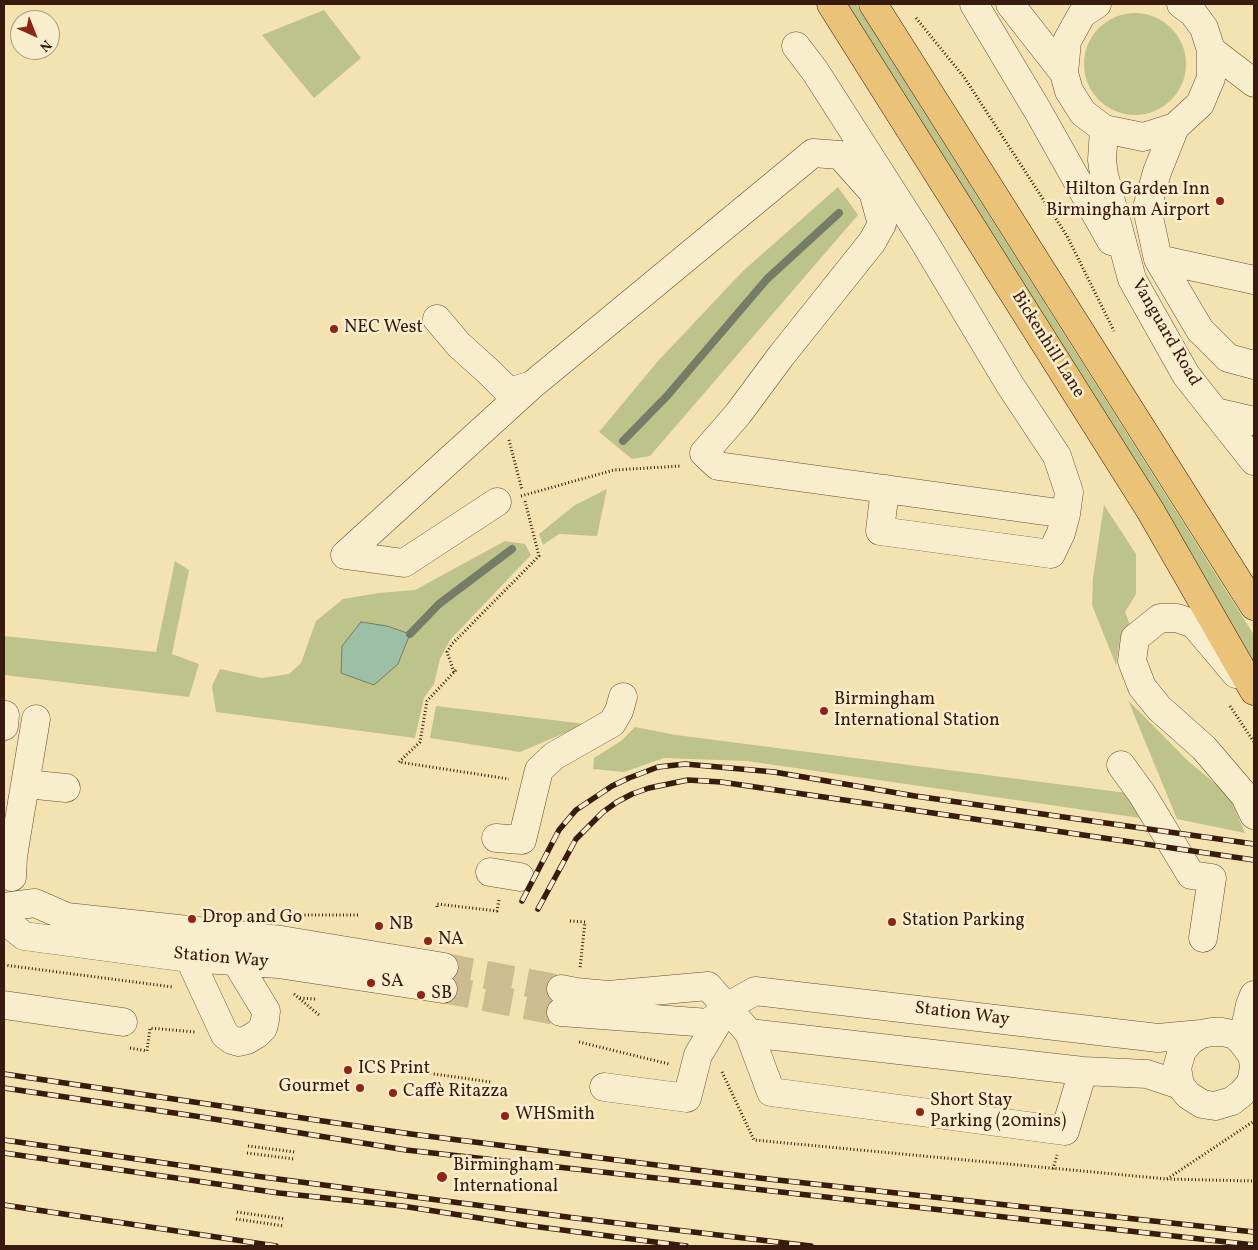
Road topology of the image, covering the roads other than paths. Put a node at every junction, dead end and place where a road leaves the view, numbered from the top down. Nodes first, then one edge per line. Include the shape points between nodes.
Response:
1 (831, 4) edge
2 (873, 4) edge
3 (974, 4) edge
4 (1010, 4) edge
5 (1097, 4) edge
6 (1190, 7) edge
7 (796, 46) dead end
8 (1211, 50) junction
9 (1064, 73) junction
10 (1254, 83) edge
11 (1175, 127) junction
12 (1104, 129) junction
13 (1158, 259) junction
14 (1132, 279) junction
15 (1254, 280) edge
16 (437, 319) dead end
17 (1254, 365) edge
18 (532, 385) junction
19 (1215, 412) junction
20 (1254, 421) edge
21 (1254, 461) edge
22 (885, 489) junction
23 (496, 502) dead end
24 (1066, 514) junction
25 (1254, 606) edge
26 (1254, 691) edge
27 (1254, 696) edge
28 (623, 697) dead end
29 (36, 719) dead end
30 (1121, 765) dead end
31 (26, 784) junction
32 (66, 788) dead end
33 (1254, 815) edge
34 (4, 837) edge
35 (496, 838) dead end
36 (490, 872) dead end
37 (7, 876) edge
38 (520, 877) dead end
39 (4, 907) edge
40 (4, 920) edge
41 (167, 929) junction
42 (208, 933) junction
43 (1203, 938) dead end
44 (189, 958) junction
45 (227, 968) junction
46 (1254, 995) edge
47 (561, 1001) tunnel mouth
48 (4, 1005) edge
49 (727, 1006) junction
50 (123, 1022) dead end
51 (749, 1033) junction
52 (1201, 1034) junction
53 (1251, 1068) edge
54 (1083, 1071) junction
55 (1180, 1085) junction
56 (604, 1087) dead end

1 - 26 main road, Bickenhill Lane via 1150,510
2 - 25 main road, Bickenhill Lane
3 - 14 street
4 - 9 street
5 - 9 street via 1082,14 1066,41
6 - 8 street via 1204,28
7 - 24 street via 925,243 1010,385 1057,456 1069,492
8 - 10 street
8 - 11 street via 1211,78 1200,104
9 - 12 street via 1069,91 1083,113
11 - 12 street via 1142,137
11 - 13 street via 1147,208
12 - 14 street, Vanguard Road via 1104,176
13 - 15 street
13 - 17 street via 1200,330 1228,358
14 - 19 street, Vanguard Road via 1186,375
16 - 18 street via 459,345 509,392
18 - 22 street via 813,152 840,155 872,192 882,224 872,242 704,453 718,466
18 - 23 street via 345,555 404,563
19 - 20 street
19 - 21 street, Vanguard Road
22 - 24 street
22 - 24 street via 880,530 918,536 1051,554
27 - 33 street via 1194,624 1176,618 1160,618 1135,638 1132,661 1142,687 1159,708 1204,748 1245,796
28 - 35 street via 620,712 612,723 554,756 540,770 522,840
29 - 31 street
30 - 43 street via 1191,875 1212,878
31 - 32 street
31 - 34 street via 12,800
31 - 37 street
36 - 38 street
39 - 41 street, Station Way via 35,903 68,917
40 - 44 street, Station Way via 24,936
41 - 42 street, Station Way
41 - 44 street
42 - 45 street
42 - 45 street, Station Way via 281,940 444,978 278,964
44 - 45 street, Station Way
44 - 45 street via 226,1035 239,1042 263,1028 266,1011
46 - 53 street via 1250,1005
47 - 49 street, Station Way via 708,1023
48 - 50 street
49 - 51 street
49 - 52 street, Station Way via 755,991 1158,1038
49 - 56 street via 698,1055 687,1098
51 - 54 street
51 - 54 street via 771,1092 1065,1131
52 - 53 street via 1223,1032 1235,1036
52 - 55 street via 1190,1040 1182,1051 1177,1068
53 - 55 street via 1232,1101 1215,1106 1202,1104
54 - 55 street via 1147,1074

